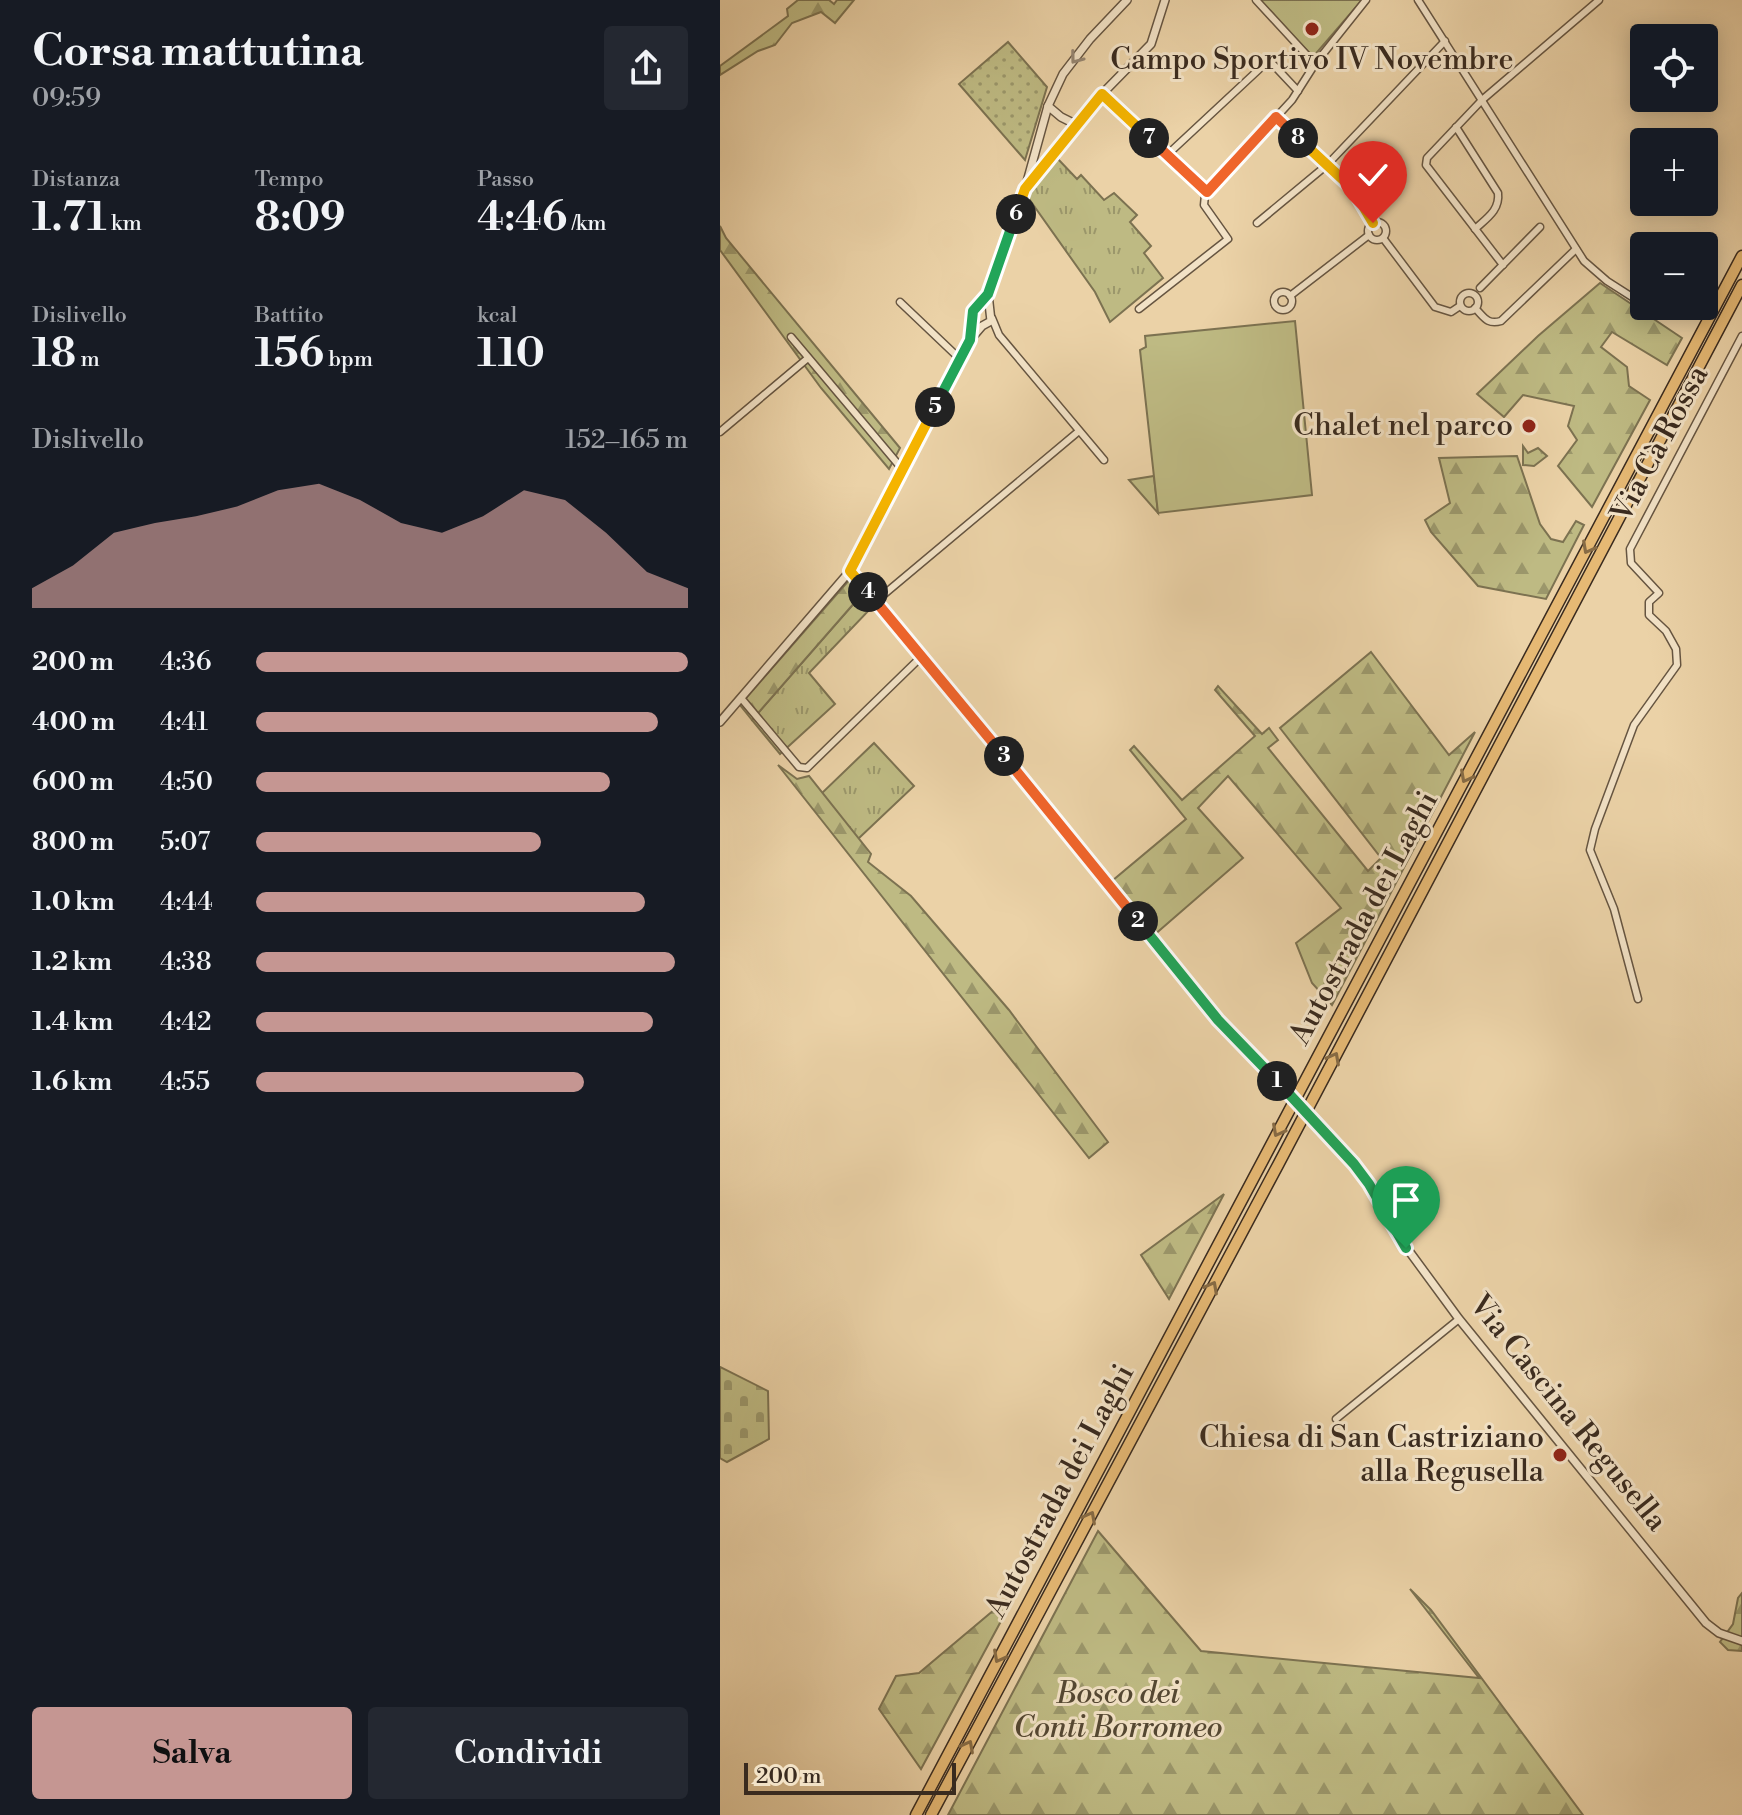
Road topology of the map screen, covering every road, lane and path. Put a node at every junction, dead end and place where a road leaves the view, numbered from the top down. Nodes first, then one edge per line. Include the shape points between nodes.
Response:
1 (1127, 0) edge
2 (1165, 0) edge
3 (1256, 0) edge
4 (1366, 0) edge
5 (1418, 0) edge
6 (1599, 0) edge
7 (1445, 41) junction
8 (1315, 64) junction
9 (1298, 91) junction
10 (1102, 94) junction
11 (1482, 100) junction
12 (1048, 106) junction
13 (1276, 117) junction
14 (1077, 125) junction
15 (1456, 127) junction
16 (1167, 155) junction
17 (1327, 165) junction
18 (1025, 189) junction
19 (1207, 192) junction
20 (1257, 223) dead end
21 (1373, 223) junction
22 (1540, 227) dead end
23 (1475, 229) junction
24 (1369, 235) junction
25 (1383, 238) junction
26 (1576, 249) junction
27 (1742, 256) edge
28 (1503, 265) junction
29 (1742, 285) edge
30 (1480, 288) dead end
31 (988, 294) junction
32 (1290, 296) dead end
33 (1630, 296) edge
34 (900, 302) dead end
35 (978, 306) junction
36 (1460, 306) junction
37 (1475, 308) junction
38 (1139, 309) dead end
39 (991, 314) junction
40 (980, 324) junction
41 (999, 335) junction
42 (1742, 336) edge
43 (791, 337) dead end
44 (808, 358) junction
45 (960, 359) junction
46 (1079, 431) junction
47 (720, 432) edge
48 (1104, 460) dead end
49 (903, 470) junction
50 (850, 571) junction
51 (876, 601) junction
52 (921, 657) junction
53 (741, 698) junction
54 (720, 722) edge
55 (1638, 999) dead end
56 (1459, 1319) junction
57 (1336, 1419) dead end
58 (1742, 1641) edge
59 (916, 1815) edge
60 (931, 1815) edge

1 -> 12 street via 1063,74
2 - 10 street via 1151,44
3 - 8 street
4 - 8 street
5 - 7 street
6 - 11 street
7 - 11 street
7 - 17 street
8 - 9 street
9 - 13 street
9 - 16 street via 1269,60
10 - 14 street
10 - 16 street
11 - 15 street
11 - 26 street
12 - 14 street
12 - 18 street
13 - 17 street
13 - 19 street
14 - 18 street
15 - 23 street via 1498,193 1495,211
15 - 23 street via 1426,165
16 - 19 street
17 - 20 street
17 - 21 street via 1353,189
18 - 31 street
19 - 38 street via 1204,205 1228,239
21 - 24 street
21 - 25 street via 1384,225
22 - 28 street
23 - 28 street
24 - 25 street
24 - 32 street
25 - 36 street via 1435,307 1451,312
26 - 33 street
26 - 37 street via 1501,321 1488,322
27 -> 59 highway, Autostrada dei Laghi
28 - 30 street
60 -> 29 highway, Autostrada dei Laghi
31 - 35 street
31 - 39 street
34 - 45 street
35 - 39 street
35 - 40 street via 972,315
36 - 37 street via 1467,311
36 - 37 street via 1461,297 1471,293 1477,299
39 - 40 street
39 - 41 street
40 - 41 street
40 - 45 street
41 - 46 street
42 - 55 street, Via Cà Rossa via 1630,549 1636,571 1659,593 1649,602 1649,615 1666,631 1677,665 1634,725 1590,850 1614,909
43 - 44 street
44 - 47 street
44 - 49 street
45 - 49 street
46 - 48 street
46 - 51 street
49 - 50 street
50 - 51 street, Via Cascina Regusella
50 - 53 street
51 - 52 street, Via Cascina Regusella
52 - 53 street via 807,768 799,767
52 - 56 street, Via Cascina Regusella, bridge via 1218,1020 1369,1184 1398,1236
53 - 54 street
56 - 57 street
56 - 58 street, Via Cascina Regusella via 1706,1623

